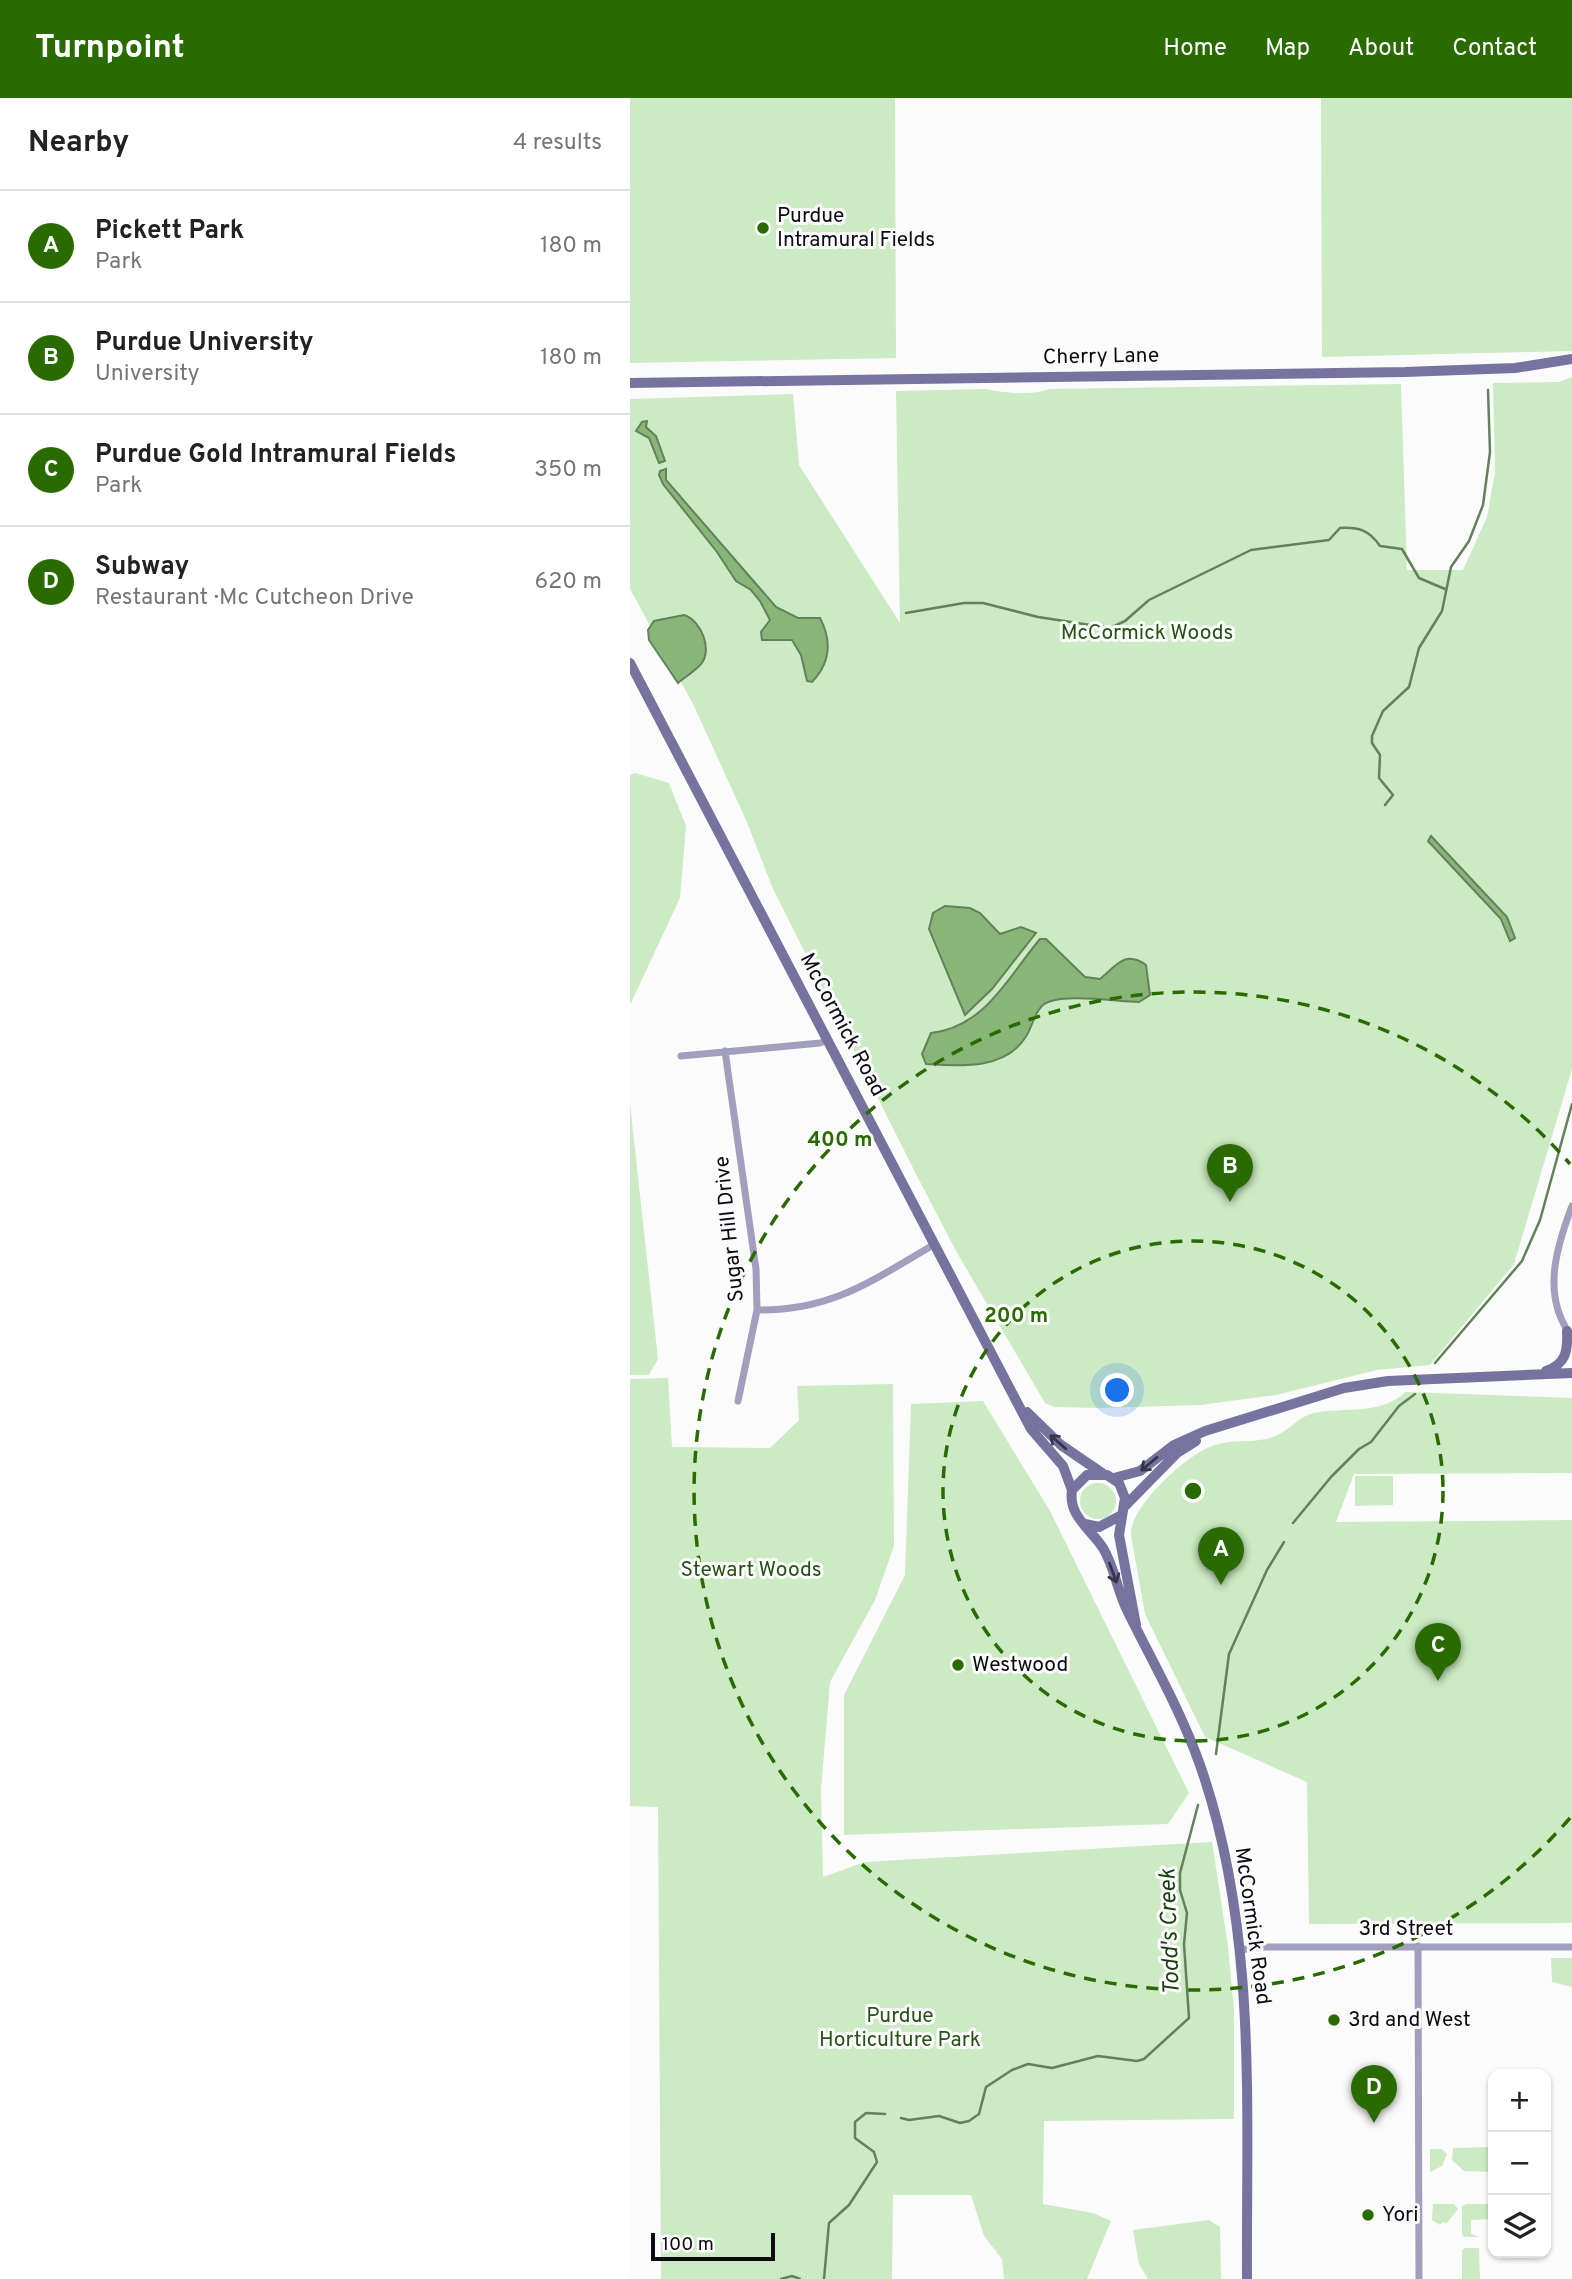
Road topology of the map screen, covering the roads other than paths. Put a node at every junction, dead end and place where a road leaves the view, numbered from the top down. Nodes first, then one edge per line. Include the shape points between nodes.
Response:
1 (1572, 359) edge
2 (630, 383) edge
3 (630, 663) edge
4 (828, 1040) junction
5 (724, 1051) junction
6 (681, 1056) dead end
7 (1572, 1206) edge
8 (935, 1244) junction
9 (757, 1310) junction
10 (1570, 1334) edge
11 (1572, 1373) edge
12 (1538, 1374) junction
13 (738, 1401) dead end
14 (1019, 1404) junction
15 (1228, 1425) junction
16 (1102, 1474) junction
17 (1114, 1478) junction
18 (1072, 1490) junction
19 (1125, 1506) junction
20 (1120, 1516) junction
21 (1084, 1524) junction
22 (1136, 1625) junction
23 (1418, 1947) junction
24 (1572, 1947) edge
25 (1240, 1950) junction
26 (1248, 2279) edge
27 (1419, 2279) edge

1 - 2 street, Cherry Lane via 1515,369 1405,372
3 - 4 street, McCormick Road
4 - 5 street
4 - 8 street, McCormick Road
5 - 6 street
5 - 9 street, Sugar Hill Drive via 756,1269
7 - 10 street via 1553,1270 1557,1309
8 - 9 street via 823,1303
8 - 14 street, McCormick Road
9 - 13 street, Sugar Hill Drive
10 - 12 street via 1562,1362
11 - 12 street
12 - 15 street via 1366,1383
16 -> 14 street, McCormick Road via 1061,1445
14 - 18 street, McCormick Road via 1031,1429 1063,1466
15 -> 17 street via 1174,1445 1140,1472
15 - 19 street via 1177,1454
16 - 17 street
16 - 18 street via 1087,1475
17 - 19 street via 1123,1490
18 - 21 street via 1074,1512
19 - 20 street
20 - 21 street via 1100,1527
20 - 22 street via 1119,1540
21 -> 22 street, McCormick Road via 1103,1549
22 - 25 street, McCormick Road via 1186,1729 1211,1800 1231,1884
23 - 24 street, 3rd Street
23 - 25 street, 3rd Street
23 - 27 street
25 - 26 street, McCormick Road

